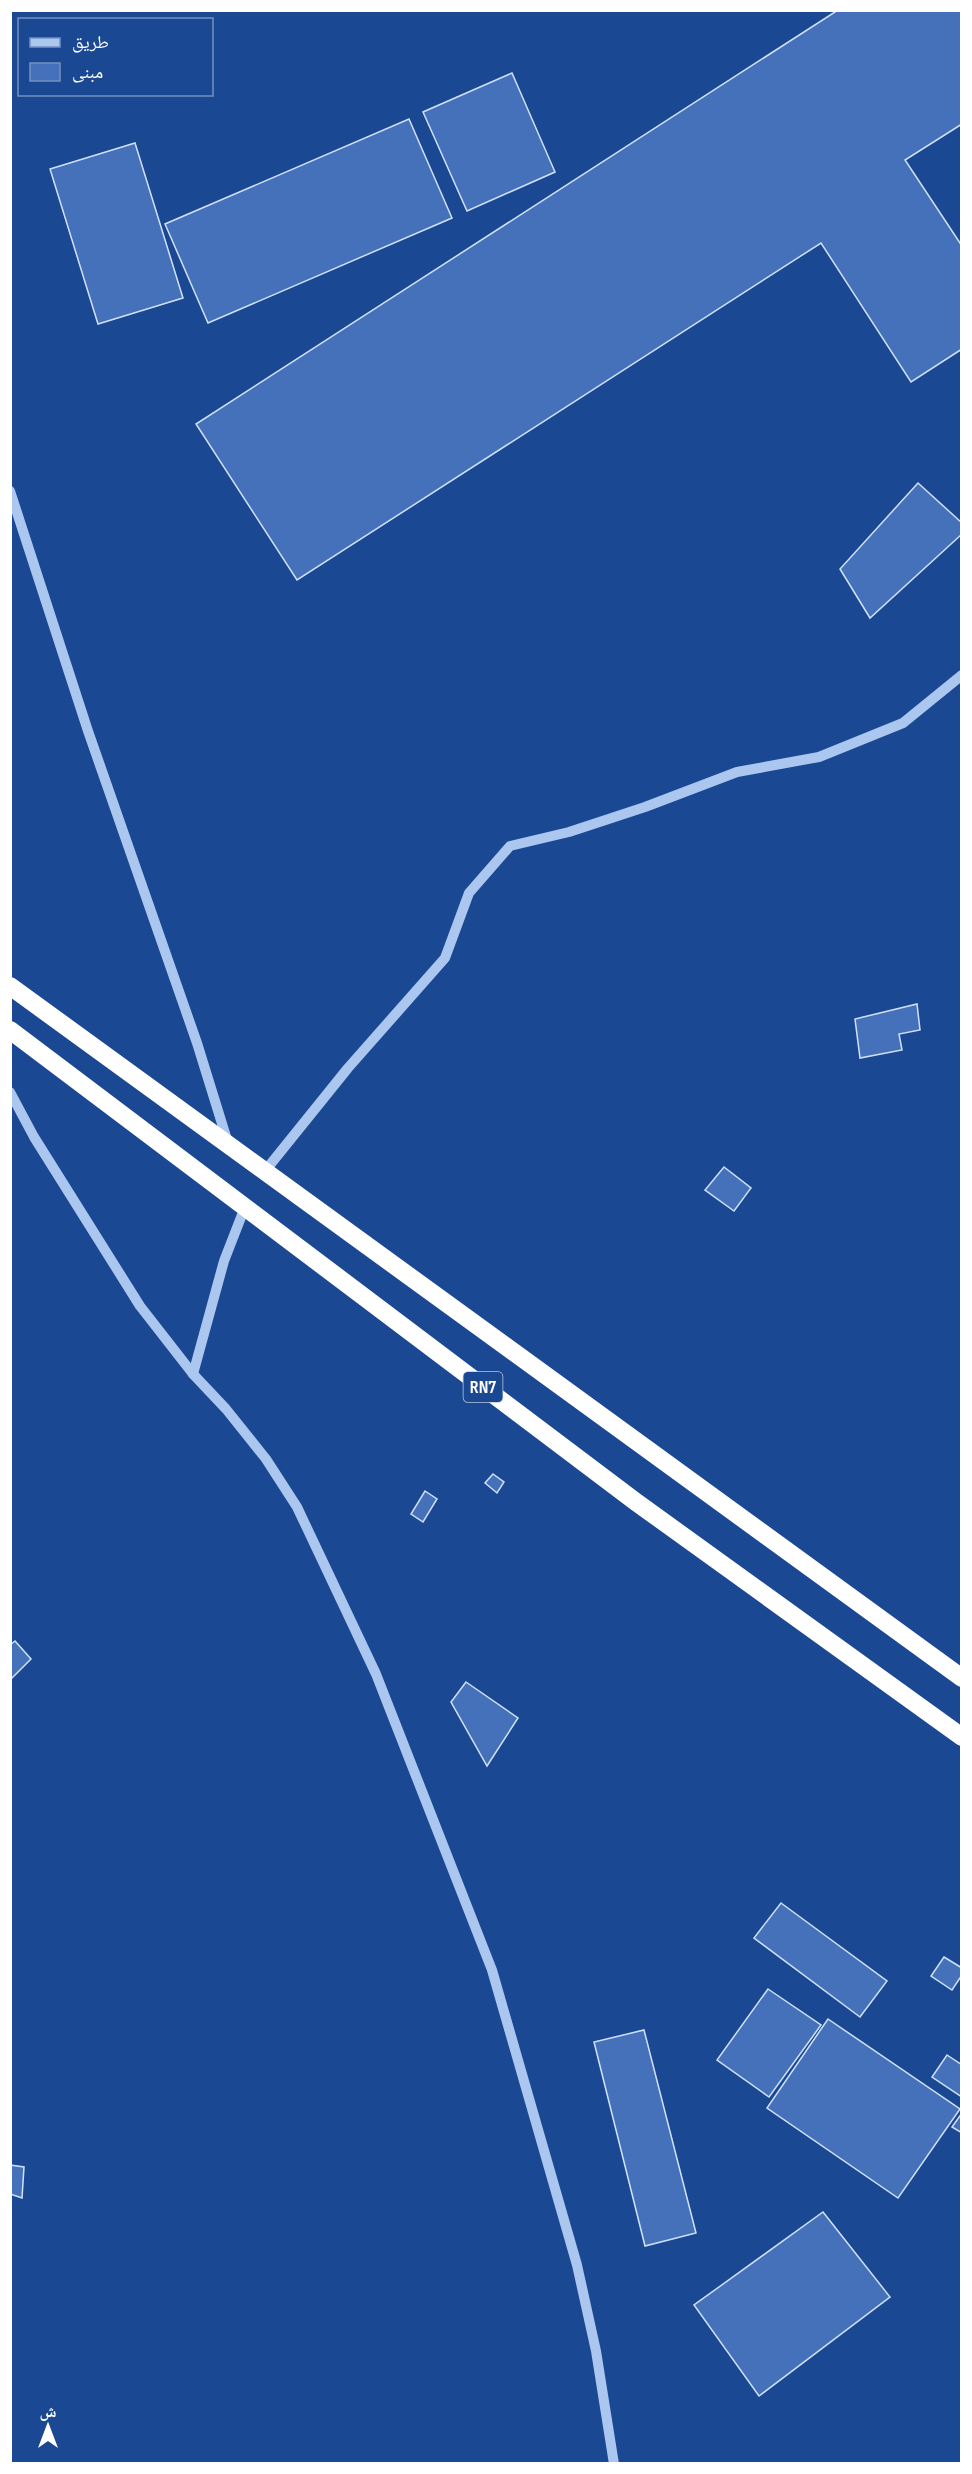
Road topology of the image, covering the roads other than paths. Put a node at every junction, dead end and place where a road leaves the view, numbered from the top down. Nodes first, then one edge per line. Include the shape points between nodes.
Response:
1 (10, 491) edge
2 (962, 675) edge
3 (10, 986) edge
4 (10, 1030) edge
5 (10, 1092) edge
6 (229, 1146) junction
7 (265, 1171) junction
8 (245, 1207) junction
9 (193, 1374) junction
10 (962, 1678) edge
11 (962, 1737) edge
12 (614, 2463) edge

1 - 6 street
2 - 7 street via 903,723 819,757 737,772 580,828 510,846 469,893 445,958 348,1068
3 - 6 highway, RN7
4 - 8 highway, RN7
5 - 9 street via 140,1306
6 - 7 highway, RN7
7 - 10 highway, RN7
8 - 9 street via 224,1261
8 - 11 highway, RN7 via 636,1502
9 - 12 street via 266,1459 297,1507 376,1674 492,1970 577,2265

